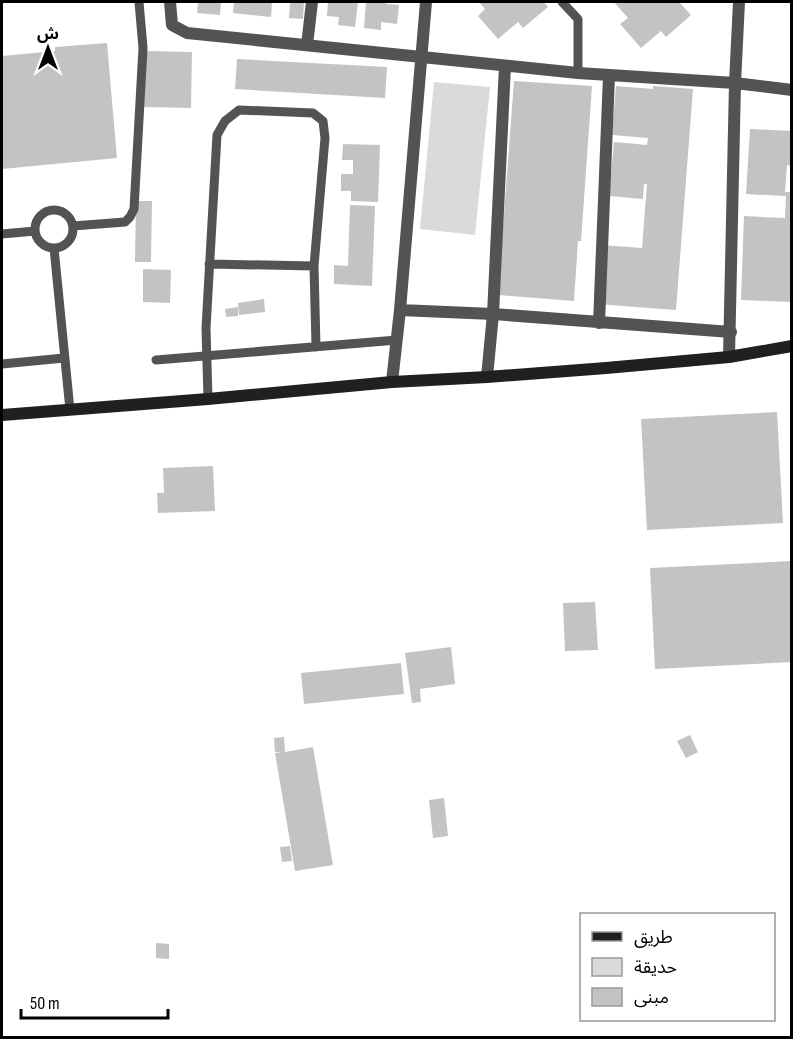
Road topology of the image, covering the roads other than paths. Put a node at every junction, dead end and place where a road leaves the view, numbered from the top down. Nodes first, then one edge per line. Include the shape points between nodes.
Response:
1 (139, 2) edge
2 (170, 2) edge
3 (312, 2) edge
4 (426, 2) edge
5 (739, 2) edge
6 (568, 4) edge
7 (307, 45) junction
8 (422, 58) junction
9 (505, 66) junction
10 (578, 73) junction
11 (609, 76) junction
12 (735, 83) junction
13 (792, 90) edge
14 (73, 226) junction
15 (34, 231) junction
16 (2, 234) edge
17 (54, 248) junction
18 (209, 264) junction
19 (314, 266) junction
20 (400, 310) junction
21 (493, 314) junction
22 (599, 323) junction
23 (731, 332) junction
24 (397, 340) junction
25 (792, 346) edge
26 (315, 347) junction
27 (207, 356) junction
28 (729, 357) junction
29 (64, 358) junction
30 (156, 360) dead end
31 (2, 364) edge
32 (487, 377) junction
33 (392, 382) junction
34 (208, 399) junction
35 (70, 410) junction
36 (2, 415) edge

1 - 14 lane via 143,48 134,209 125,222
2 - 7 street via 172,25 187,33
3 - 7 street
4 - 8 street
5 - 12 street
6 - 10 lane via 578,19
7 - 8 street
8 - 9 street
8 - 20 street
9 - 10 street
9 - 21 street
10 - 11 street
11 - 12 street
11 - 22 street
12 - 13 street
12 - 23 street
14 - 15 lane via 63,213 54,210 38,218
14 - 17 lane via 69,241
15 - 16 lane
15 - 17 lane via 39,242
17 - 29 lane
18 - 19 lane
18 - 19 lane via 217,135 239,110 313,113 323,122
18 - 27 lane
19 - 26 lane
20 - 21 street
20 - 24 street
21 - 22 street
21 - 32 street
22 - 23 street
23 - 28 street
24 - 26 lane
24 - 33 street
25 - 28 main road
26 - 27 lane
27 - 30 lane
27 - 34 lane
28 - 32 main road
29 - 31 lane
29 - 35 lane
32 - 33 main road
33 - 34 main road
34 - 35 main road
35 - 36 main road

